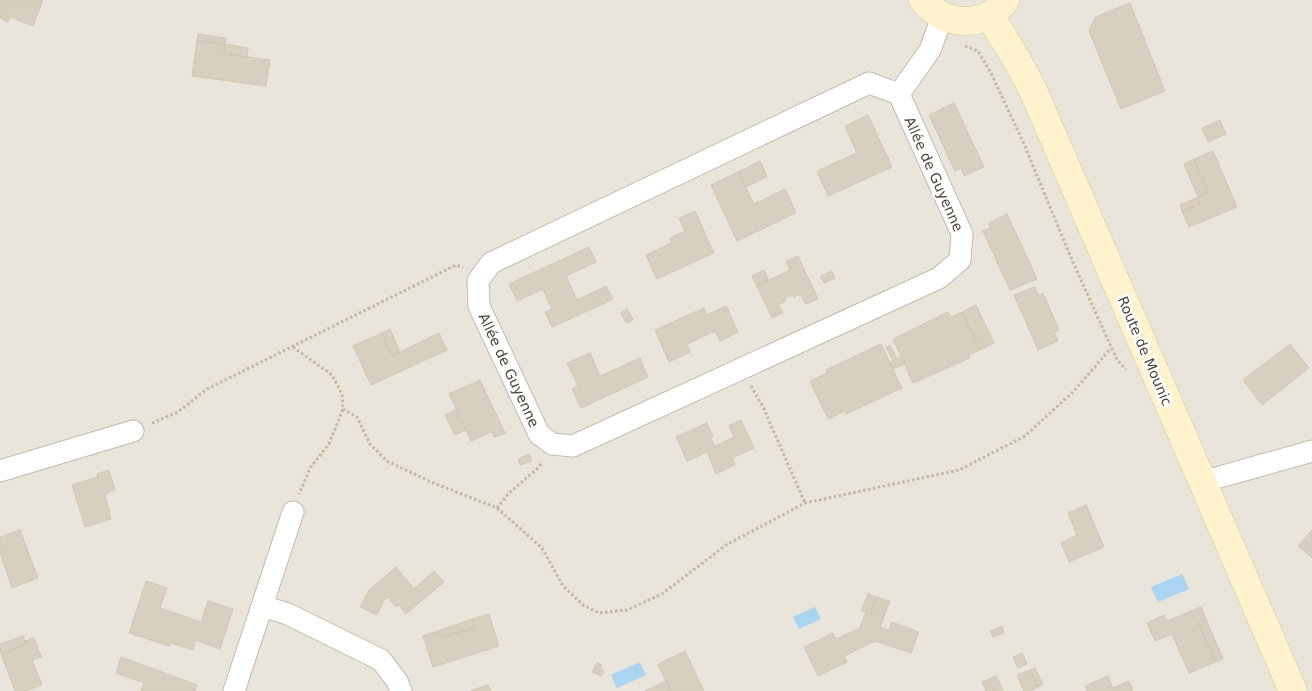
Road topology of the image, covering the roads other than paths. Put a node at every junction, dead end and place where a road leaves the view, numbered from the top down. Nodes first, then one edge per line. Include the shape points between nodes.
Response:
1 (997, 8) edge
2 (933, 18) edge
3 (899, 94) junction
4 (133, 431) road end
5 (1312, 451) edge
6 (0, 471) edge
7 (1202, 482) junction
8 (293, 512) road end
9 (262, 606) junction
10 (234, 691) edge
11 (401, 691) edge
12 (1293, 691) edge

1 - 2 main road via 973,21
1 - 7 main road, Route de Mounic
2 - 3 street via 930,50
3 - 3 street, Allée de Guyenne via 869,83 491,263 478,281 479,306 539,434 552,444 573,446 939,278 960,260 962,234
4 - 6 street
5 - 7 street
7 - 12 main road, Route de Mounic
8 - 9 street
9 - 10 street
9 - 11 street via 288,614 381,660

